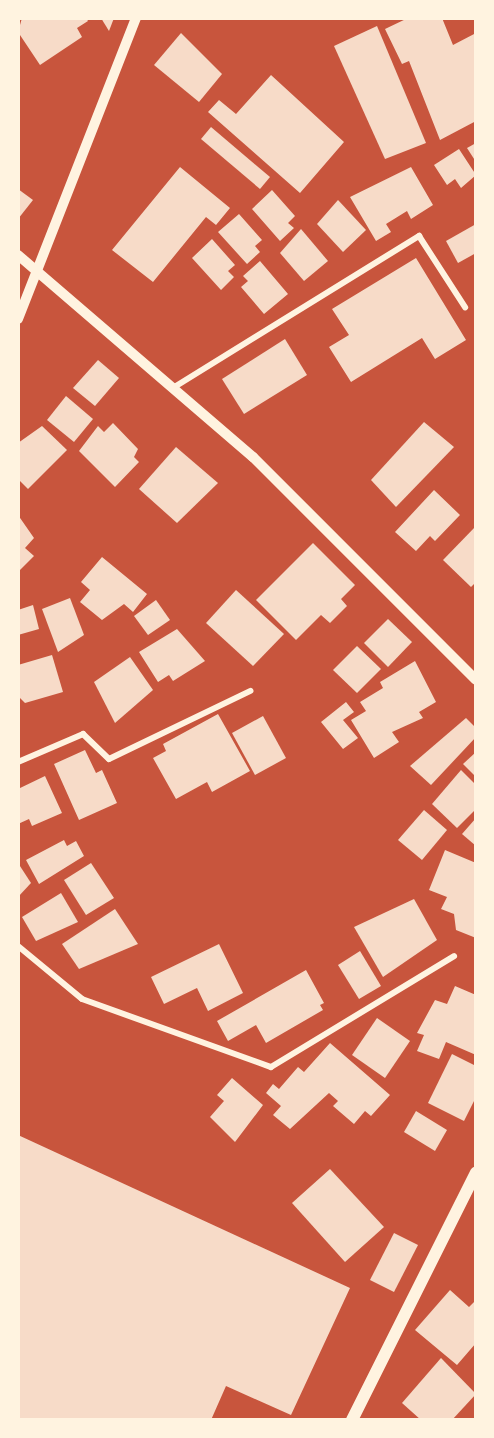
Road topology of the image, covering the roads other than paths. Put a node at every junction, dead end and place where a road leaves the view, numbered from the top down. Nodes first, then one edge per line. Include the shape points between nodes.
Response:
1 (136, 18) edge
2 (18, 255) edge
3 (38, 269) junction
4 (465, 307) dead end
5 (18, 319) edge
6 (176, 386) junction
7 (476, 680) edge
8 (250, 691) dead end
9 (18, 762) edge
10 (18, 946) edge
11 (454, 956) dead end
12 (476, 1172) edge
13 (351, 1420) edge

1 - 3 street
2 - 3 street
3 - 5 street
3 - 6 street
4 - 6 street via 419,236
6 - 7 street
8 - 9 street via 110,759 83,734
10 - 11 street via 82,999 271,1067
12 - 13 main road

